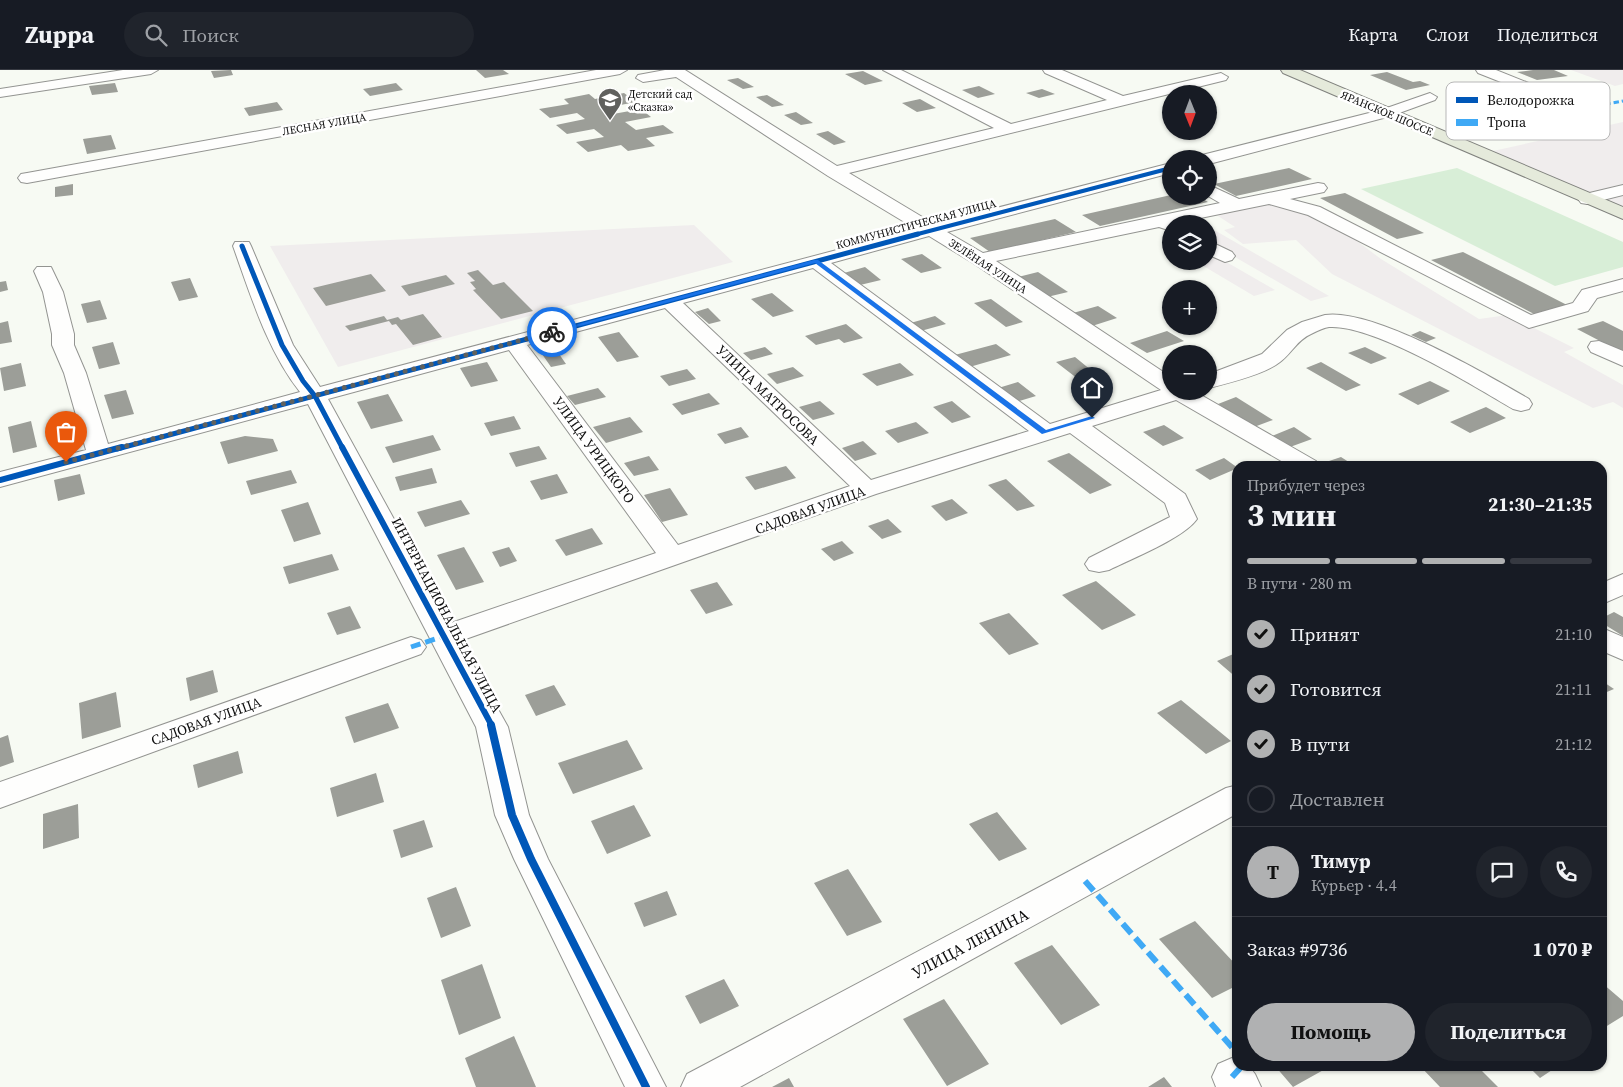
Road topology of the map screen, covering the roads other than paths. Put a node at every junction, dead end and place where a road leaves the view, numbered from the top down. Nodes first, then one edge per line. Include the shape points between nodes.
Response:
1 (151, 70) edge
2 (620, 70) edge
3 (890, 70) edge
4 (1050, 70) edge
5 (1204, 70) edge
6 (1288, 70) edge
7 (1482, 70) edge
8 (676, 71) edge
9 (643, 78) dead end
10 (1513, 82) edge
11 (0, 93) edge
12 (1430, 97) dead end
13 (1121, 101) junction
14 (1386, 113) junction
15 (1009, 129) junction
16 (1446, 139) edge
17 (1449, 140) edge
18 (1217, 157) edge
19 (1162, 171) edge
20 (834, 172) junction
21 (27, 178) dead end
22 (1318, 188) dead end
23 (1623, 190) edge
24 (1217, 194) edge
25 (1270, 199) junction
26 (1587, 199) junction
27 (1237, 205) junction
28 (1623, 214) edge
29 (1198, 215) edge
30 (1162, 224) edge
31 (932, 230) junction
32 (242, 246) dead end
33 (980, 259) junction
34 (816, 261) junction
35 (44, 271) dead end
36 (1623, 285) edge
37 (669, 301) junction
38 (514, 342) junction
39 (1599, 347) dead end
40 (1623, 360) edge
41 (1217, 378) edge
42 (1162, 380) edge
43 (1162, 395) edge
44 (315, 396) junction
45 (1194, 400) edge
46 (1521, 404) dead end
47 (1073, 424) junction
48 (1045, 432) junction
49 (99, 453) junction
50 (1298, 461) edge
51 (0, 480) edge
52 (868, 489) junction
53 (674, 558) junction
54 (1098, 564) dead end
55 (1623, 583) edge
56 (1607, 592) edge
57 (444, 636) junction
58 (1607, 641) edge
59 (411, 647) dead end
60 (1623, 650) edge
61 (0, 795) edge
62 (1232, 800) edge
63 (646, 1087) edge
64 (701, 1087) edge

1 - 11 street
2 - 21 street, ЛЕСНАЯ УЛИЦА
3 - 15 street
4 - 13 street
5 - 13 street via 1221,76
6 - 14 main road, ЯРАНСКОЕ ШОССЕ
7 - 10 street
8 - 9 street
8 - 20 street, ЗЕЛЁНАЯ УЛИЦА
12 - 14 street
13 - 15 street
14 - 16 main road, ЯРАНСКОЕ ШОССЕ
14 - 18 street
15 - 20 street
17 - 26 main road, ЯРАНСКОЕ ШОССЕ
19 - 31 street, КОММУНИСТИЧЕСКАЯ УЛИЦА
20 - 31 street, ЗЕЛЁНАЯ УЛИЦА
22 - 25 street
23 - 26 street
24 - 27 street
25 - 27 street
25 - 36 street via 1314,211 1529,322 1581,307 1589,294
26 - 28 main road, ЯРАНСКОЕ ШОССЕ
27 - 29 street
30 - 33 street
31 - 33 street, ЗЕЛЁНАЯ УЛИЦА
31 - 34 street, КОММУНИСТИЧЕСКАЯ УЛИЦА
32 - 44 street, ИНТЕРНАЦИОНАЛЬНАЯ УЛИЦА via 300,380
33 - 42 street, ЗЕЛЁНАЯ УЛИЦА
34 - 37 street, КОММУНИСТИЧЕСКАЯ УЛИЦА
34 - 48 street
35 - 49 street via 57,309 63,345 75,373
37 - 38 street, КОММУНИСТИЧЕСКАЯ УЛИЦА
37 - 52 street, УЛИЦА МАТРОСОВА
38 - 44 street, КОММУНИСТИЧЕСКАЯ УЛИЦА
38 - 53 street, УЛИЦА УРИЦКОГО
39 - 40 street
41 - 46 street via 1271,359 1292,335 1330,320 1368,328 1418,348
43 - 47 street, САДОВАЯ УЛИЦА
44 - 49 street, КОММУНИСТИЧЕСКАЯ УЛИЦА
44 - 57 street, ИНТЕРНАЦИОНАЛЬНАЯ УЛИЦА
45 - 50 street, ЗЕЛЁНАЯ УЛИЦА
47 - 48 street, САДОВАЯ УЛИЦА
47 - 54 street via 1176,499 1184,519
48 - 52 street, САДОВАЯ УЛИЦА
49 - 51 street, КОММУНИСТИЧЕСКАЯ УЛИЦА
52 - 53 street, САДОВАЯ УЛИЦА
53 - 57 street, САДОВАЯ УЛИЦА
55 - 56 street
57 - 63 street, ИНТЕРНАЦИОНАЛЬНАЯ УЛИЦА via 492,727 512,815 531,860
58 - 60 street
59 - 61 street, САДОВАЯ УЛИЦА
62 - 64 street, УЛИЦА ЛЕНИНА

